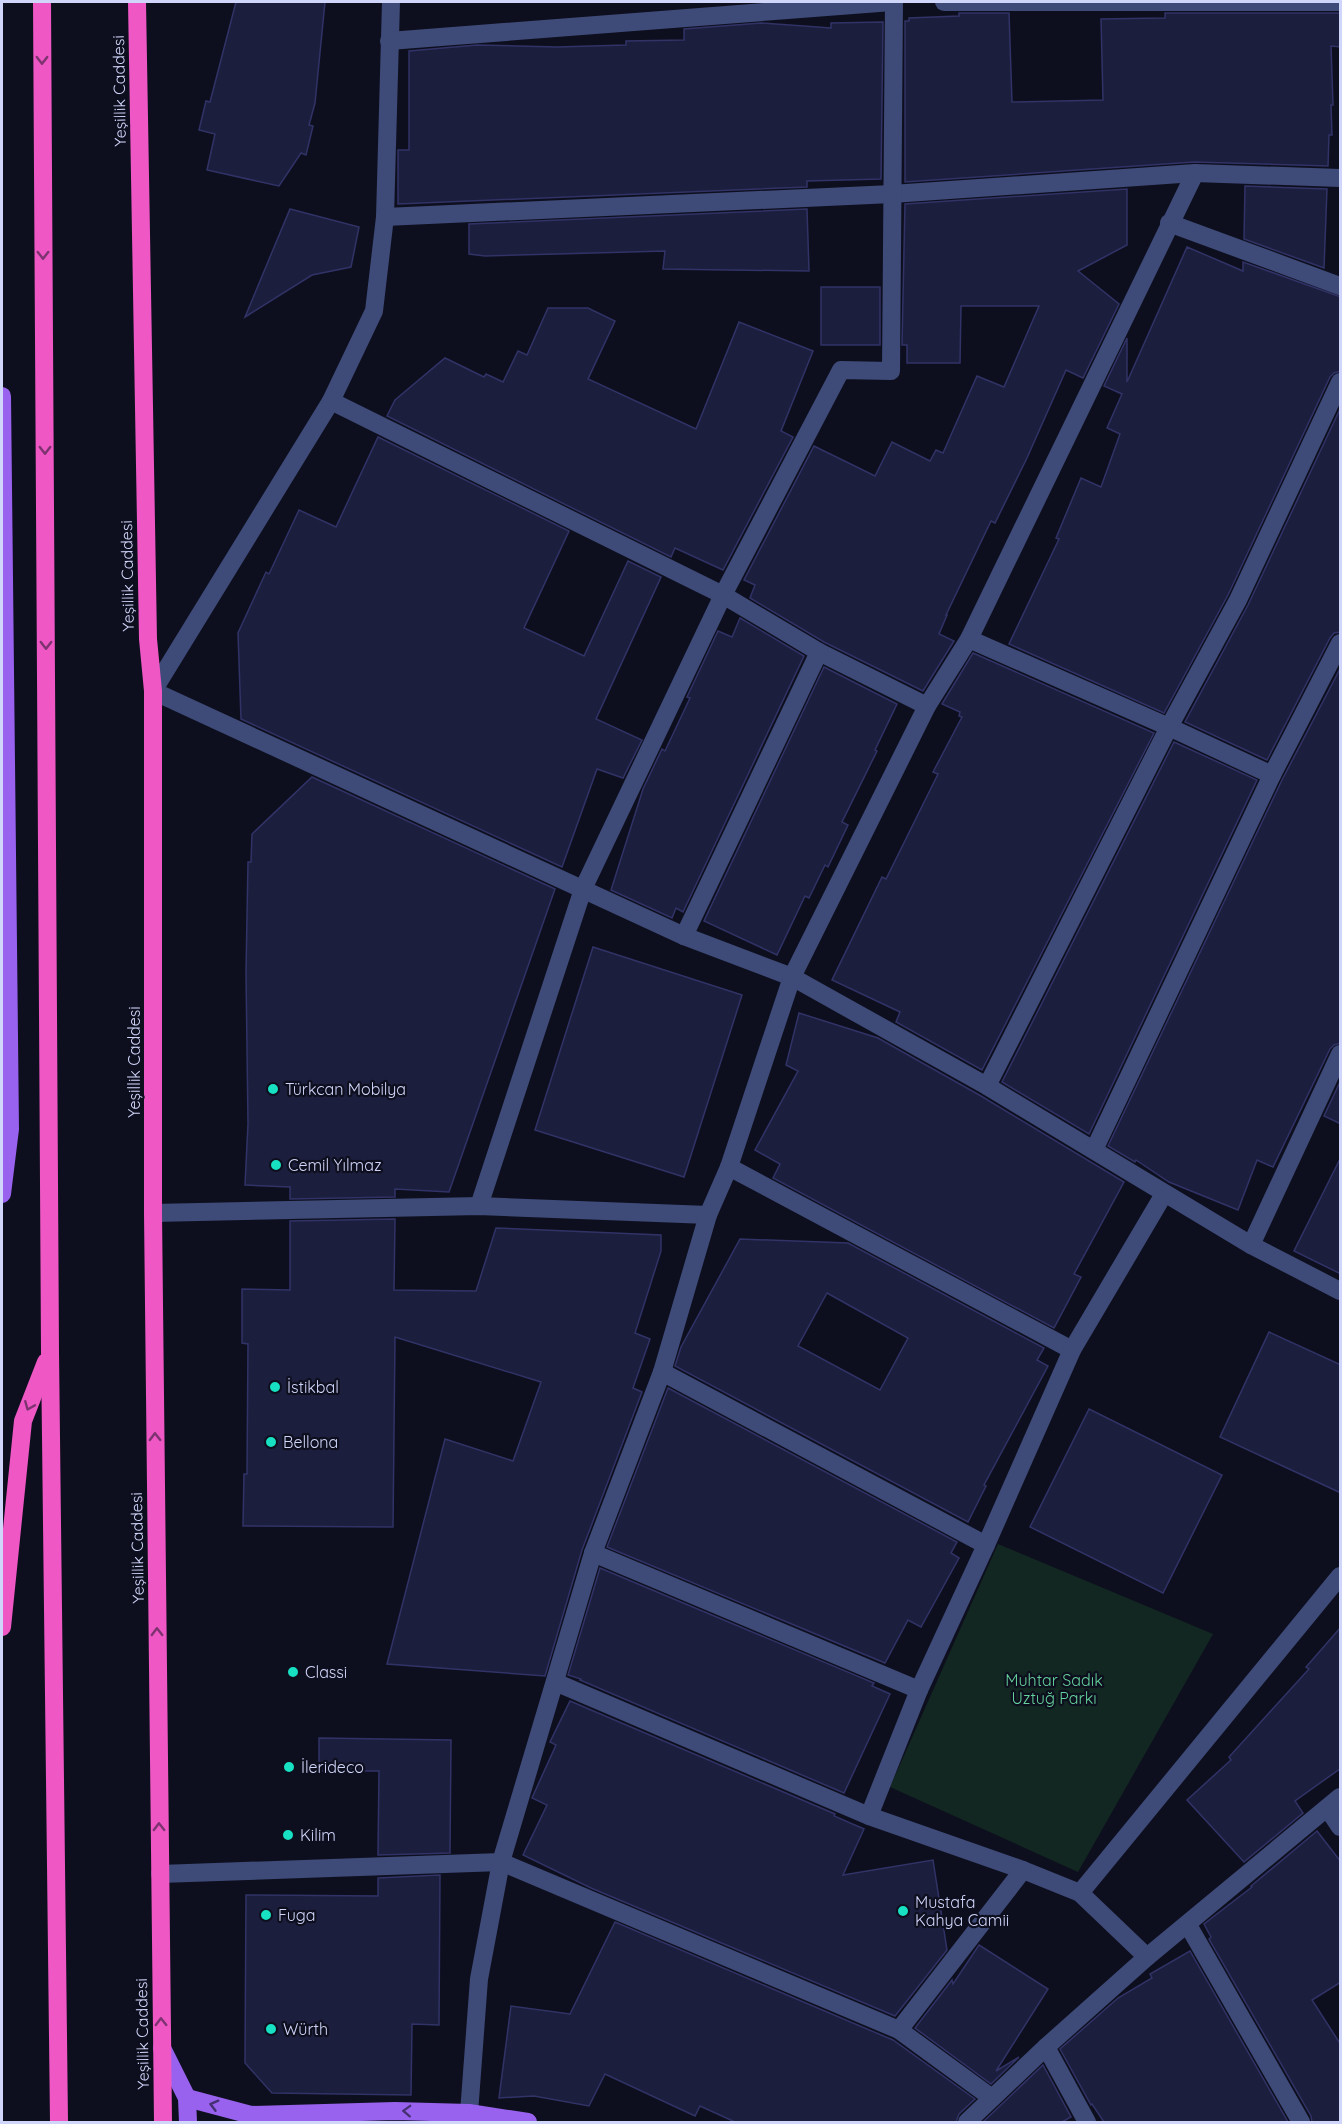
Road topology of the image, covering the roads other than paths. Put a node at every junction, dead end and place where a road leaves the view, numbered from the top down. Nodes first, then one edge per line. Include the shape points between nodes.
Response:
1 (42, 2) edge
2 (137, 2) edge
3 (391, 2) edge
4 (893, 2) edge
5 (944, 2) edge
6 (1341, 2) edge
7 (389, 40) junction
8 (1195, 173) junction
9 (1341, 178) edge
10 (892, 194) junction
11 (385, 217) junction
12 (1169, 223) junction
13 (1341, 286) edge
14 (1341, 382) edge
15 (2, 396) edge
16 (331, 400) junction
17 (3, 475) edge
18 (723, 596) junction
19 (969, 639) junction
20 (1341, 643) edge
21 (819, 652) junction
22 (153, 691) junction
23 (927, 706) junction
24 (1169, 727) junction
25 (1272, 776) junction
26 (583, 890) junction
27 (684, 936) junction
28 (792, 977) junction
29 (1341, 1054) edge
30 (987, 1086) junction
31 (1094, 1150) junction
32 (729, 1167) junction
33 (2, 1194) edge
34 (1164, 1194) junction
35 (479, 1206) junction
36 (153, 1213) junction
37 (708, 1215) junction
38 (1251, 1245) junction
39 (1341, 1291) edge
40 (1072, 1350) junction
41 (50, 1352) junction
42 (662, 1372) junction
43 (986, 1545) junction
44 (592, 1553) junction
45 (1341, 1576) edge
46 (2, 1627) edge
47 (555, 1682) junction
48 (919, 1690) junction
49 (1334, 1803) edge
50 (869, 1816) junction
51 (1341, 1827) edge
52 (501, 1862) junction
53 (1023, 1870) junction
54 (160, 1874) junction
55 (1080, 1893) junction
56 (1188, 1924) junction
57 (1146, 1957) junction
58 (899, 2030) junction
59 (1046, 2047) junction
60 (162, 2048) junction
61 (187, 2098) junction
62 (992, 2098) junction
63 (469, 2113) junction
64 (59, 2122) edge
65 (162, 2122) edge
66 (188, 2122) edge
67 (528, 2122) edge
68 (967, 2122) edge
69 (1087, 2122) edge
70 (1301, 2122) edge

1 -> 41 highway
2 - 22 highway, Yeşillik Caddesi via 148,639
3 - 7 street
4 - 7 street
4 - 10 street
5 - 6 street
7 - 11 street
8 - 9 street
8 - 10 street
8 - 12 street
10 - 11 street
10 - 18 street via 891,371 841,370
11 - 16 street via 374,312
12 - 13 street
12 - 19 street
14 - 24 street via 1238,600
15 - 17 main road
16 - 18 street
16 - 22 street
17 - 33 main road via 10,1129
18 - 21 street
18 - 26 street
19 - 23 street
19 - 24 street
20 - 25 street
21 - 23 street
21 - 27 street
22 - 26 street
22 - 36 highway, Yeşillik Caddesi
23 - 28 street
24 - 25 street
24 - 30 street
25 - 31 street
26 - 27 street
26 - 35 street
27 - 28 street
28 - 30 street
28 - 32 street
29 - 38 street
30 - 31 street
31 - 34 street
32 - 37 street
32 - 40 street
34 - 38 street
34 - 40 street
35 - 36 street
35 - 37 street
54 -> 36 highway, Yeşillik Caddesi
37 - 42 street
38 - 39 street
40 - 43 street
41 -> 46 highway via 23,1421
41 - 64 highway
42 - 43 street
42 - 44 street
43 - 48 street
44 - 47 street
44 - 48 street
45 - 55 street
47 - 50 street
47 - 52 street
48 - 50 street
49 - 51 street
49 - 56 street
50 - 53 street
52 - 54 street
52 - 58 street
52 - 63 street via 479,1979
53 - 55 street
53 - 58 street
60 -> 54 highway, Yeşillik Caddesi
55 - 57 street
56 - 57 street
56 - 70 street
57 - 59 street
58 - 62 street
59 - 62 street
59 - 69 street
60 - 61 main road
60 - 65 highway, Yeşillik Caddesi
63 -> 61 main road via 251,2115
61 - 66 main road
62 - 68 street
63 - 67 main road

